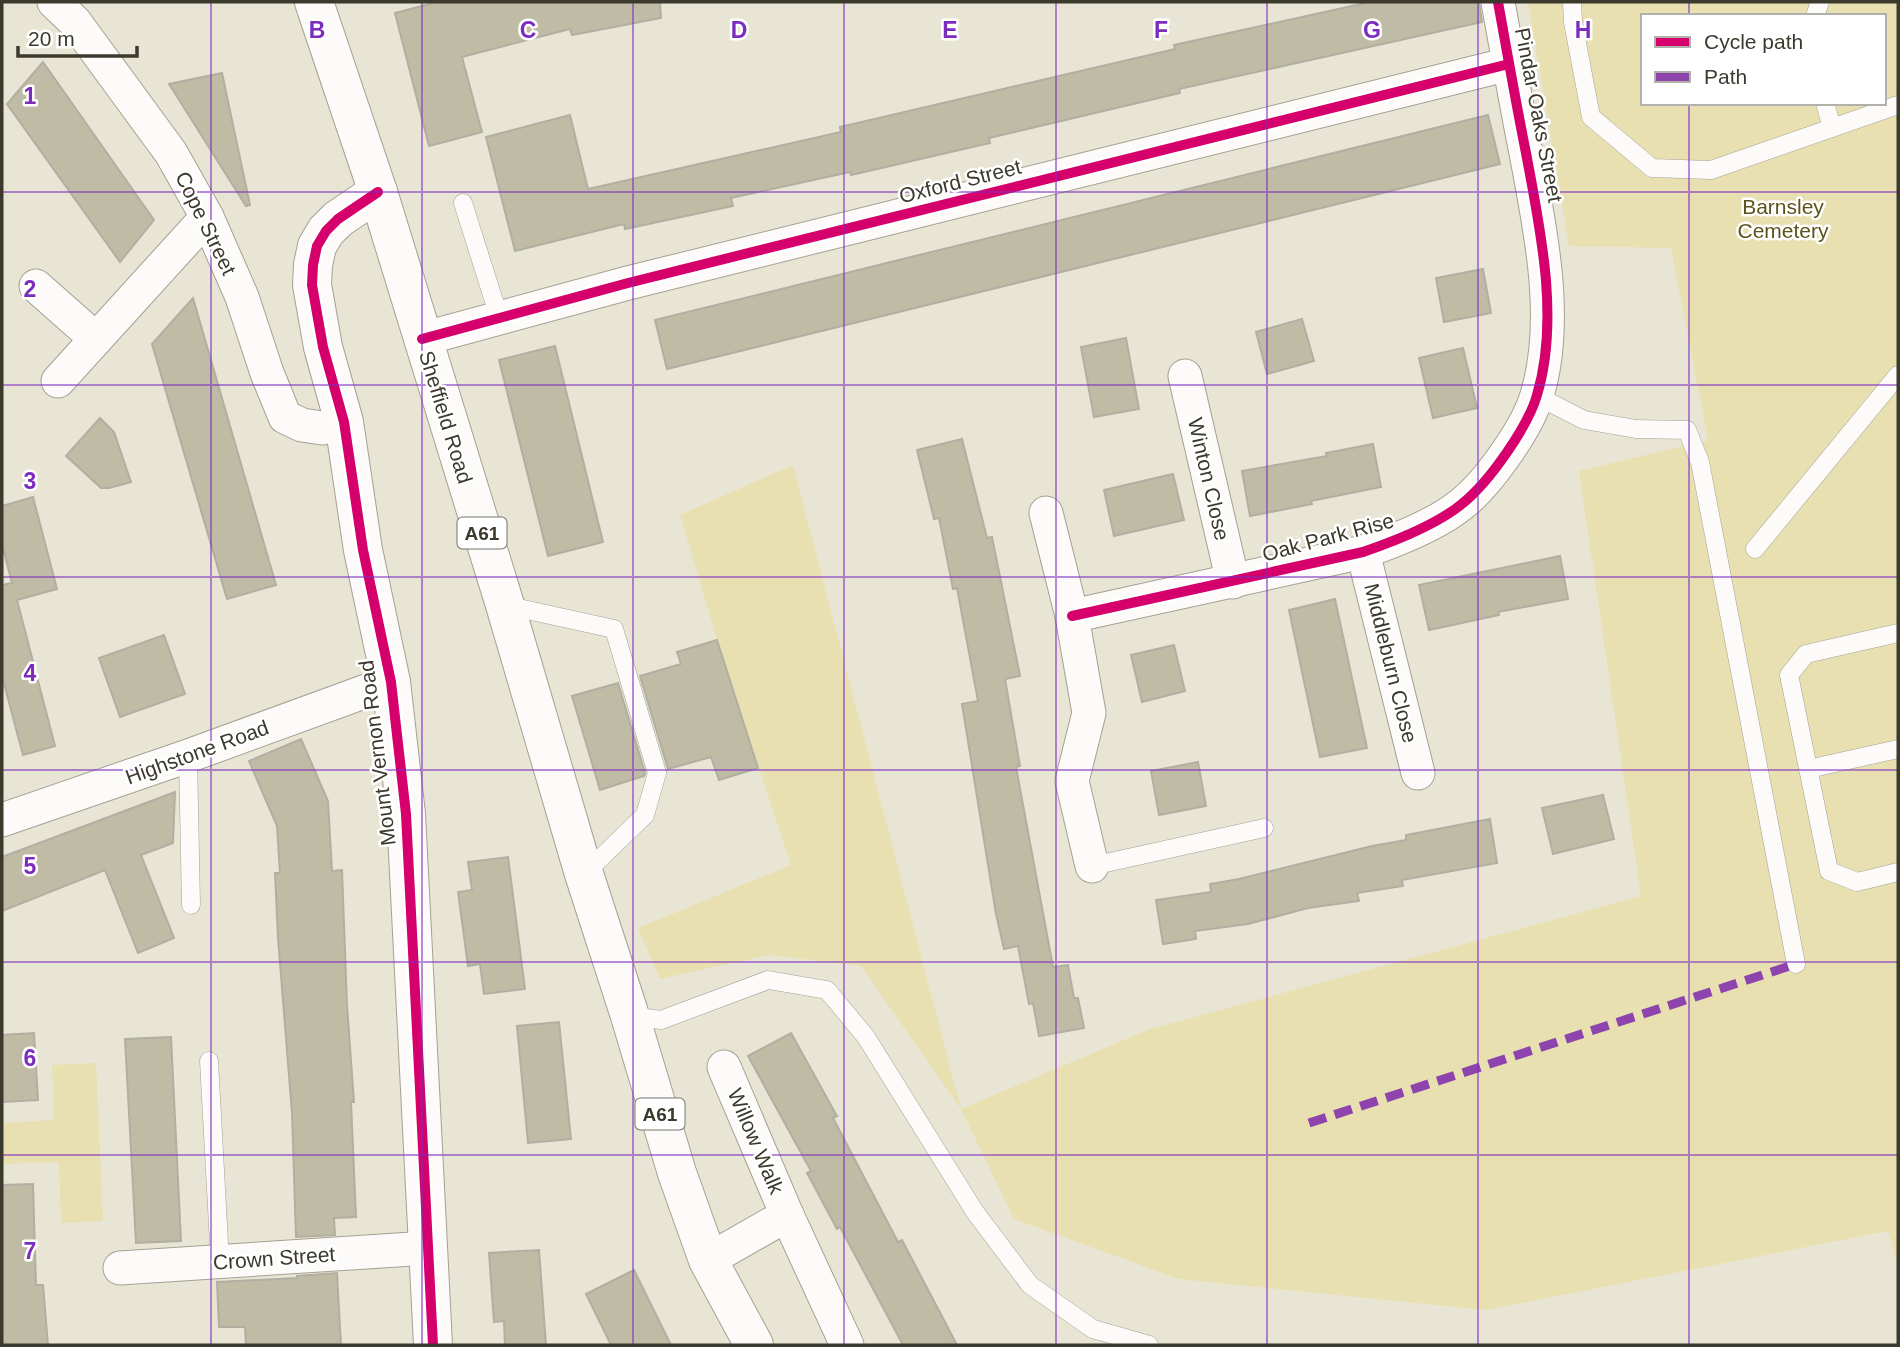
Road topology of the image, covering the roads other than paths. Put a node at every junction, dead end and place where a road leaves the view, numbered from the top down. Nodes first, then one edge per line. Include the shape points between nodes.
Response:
1 (54, 2) edge
2 (314, 2) edge
3 (1498, 2) edge
4 (1572, 2) edge
5 (1509, 64) junction
6 (1826, 105) edge
7 (1898, 105) edge
8 (1832, 128) junction
9 (378, 191) junction
10 (463, 203) dead end
11 (207, 217) junction
12 (1542, 235) joint
13 (36, 286) dead end
14 (499, 317) junction
15 (96, 339) junction
16 (422, 339) junction
17 (1185, 376) dead end
18 (1898, 376) edge
19 (58, 381) dead end
20 (1537, 396) junction
21 (1898, 399) edge
22 (1873, 406) junction
23 (344, 422) junction
24 (1046, 513) dead end
25 (1755, 549) dead end
26 (1363, 552) junction
27 (1233, 582) junction
28 (505, 605) junction
29 (1072, 616) junction
30 (1898, 633) edge
31 (391, 681) junction
32 (1898, 749) edge
33 (188, 756) junction
34 (1808, 769) junction
35 (1418, 773) dead end
36 (2, 820) edge
37 (1264, 828) dead end
38 (1092, 866) joint
39 (1898, 872) edge
40 (584, 874) junction
41 (191, 905) dead end
42 (1796, 964) dead end
43 (630, 1016) junction
44 (209, 1061) dead end
45 (724, 1067) dead end
46 (787, 1215) junction
47 (428, 1248) junction
48 (708, 1261) junction
49 (220, 1262) junction
50 (120, 1268) dead end
51 (433, 1345) edge
52 (754, 1345) edge
53 (847, 1345) edge
54 (1149, 1345) edge

1 - 11 street, Cope Street via 75,22 171,153
2 - 9 main road, Sheffield Road / A61
3 - 5 street, Pindar Oaks Street
4 - 8 lane via 1591,117 1652,168 1711,170
5 - 12 street, Pindar Oaks Street
5 - 14 street, Oxford Street
6 - 8 lane
7 - 8 lane
9 - 16 main road, Sheffield Road / A61
9 - 23 main road, Mount Vernon Road via 326,231 313,265 323,347
10 - 14 lane
11 - 15 street
11 - 23 street, Cope Street via 242,297 285,417 322,428
12 - 20 street, Oak Park Rise via 1547,337
13 - 15 street
14 - 16 street, Oxford Street
15 - 19 street
16 - 28 main road, Sheffield Road / A61
17 - 27 street, Winton Close
18 - 22 lane
20 - 26 street, Oak Park Rise via 1507,455 1463,503 1408,536
20 - 42 lane via 1584,420 1636,429 1687,430 1700,462
21 - 22 lane
22 - 25 lane
23 - 31 main road, Mount Vernon Road via 363,550
24 - 29 street
26 - 27 street, Oak Park Rise
26 - 35 street, Middleburn Close
27 - 29 street, Oak Park Rise
28 - 40 main road, Sheffield Road / A61
28 - 40 lane via 614,629 657,772 645,815
29 - 38 street via 1089,713 1072,781
30 - 34 lane via 1806,654 1788,675
31 - 33 street, Highstone Road
31 - 47 main road, Mount Vernon Road via 406,814
32 - 34 lane
33 - 36 street, Highstone Road
33 - 41 lane
34 - 39 lane via 1829,871 1857,882
37 - 38 lane
40 - 43 main road, A61
43 - 48 main road, A61
43 - 54 lane via 661,1020 768,980 827,990 866,1037 975,1212 1030,1285 1093,1328
44 - 49 lane
45 - 46 street, Willow Walk
46 - 48 street, Willow Walk
46 - 53 street, Willow Walk
47 - 49 street, Crown Street
47 - 51 main road, Mount Vernon Road
48 - 52 main road, A61
49 - 50 street, Crown Street

